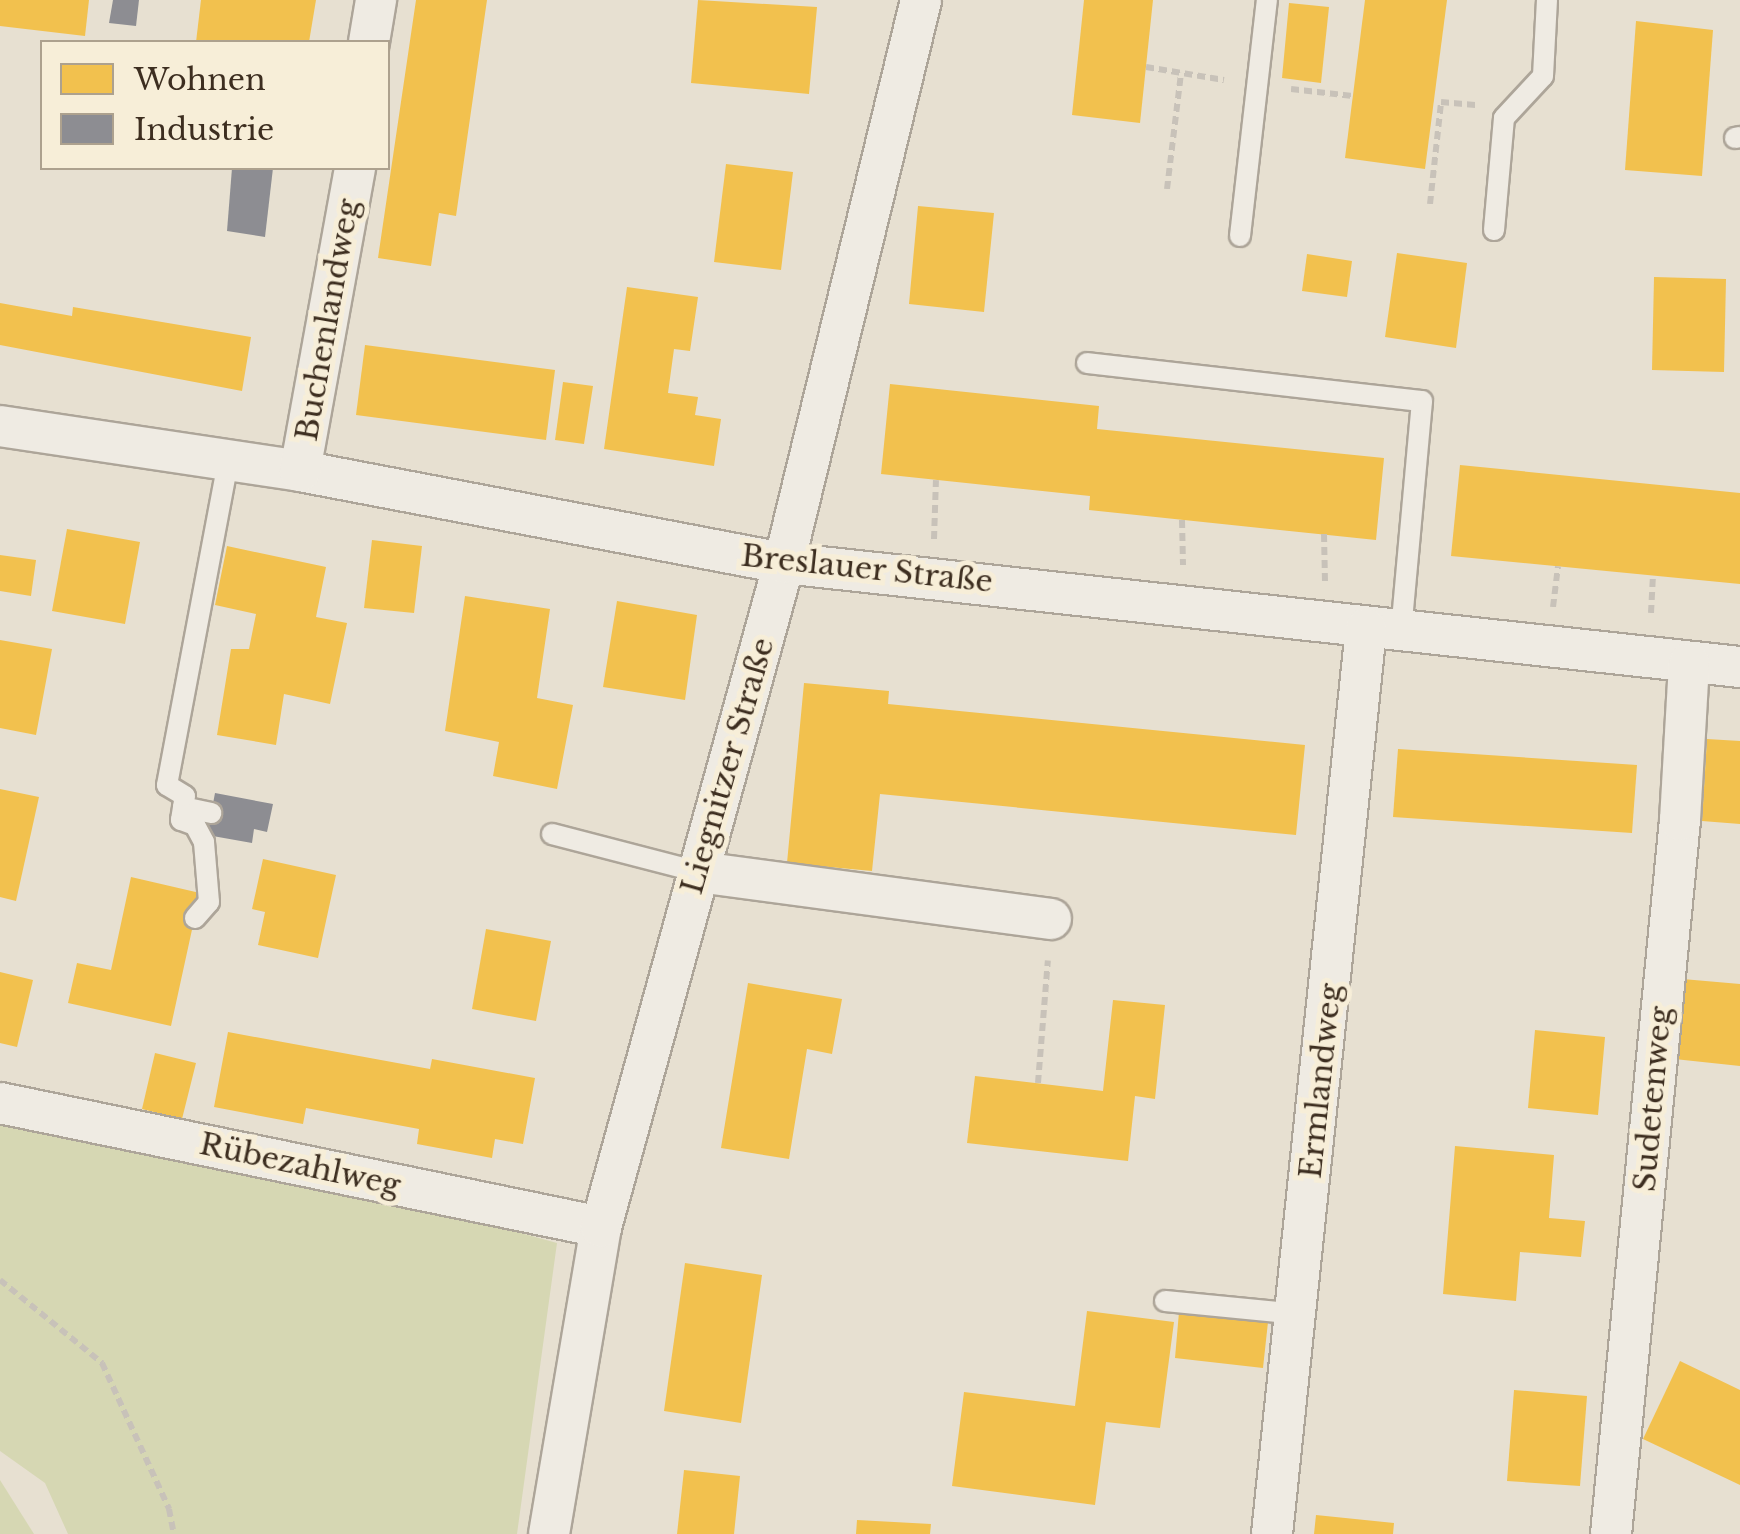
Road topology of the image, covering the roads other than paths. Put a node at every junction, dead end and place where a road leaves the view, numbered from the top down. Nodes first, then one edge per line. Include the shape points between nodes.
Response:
1 (376, 0) edge
2 (921, 0) edge
3 (1266, 0) edge
4 (1548, 0) edge
5 (369, 40) edge
6 (355, 170) edge
7 (1494, 230) dead end
8 (1240, 236) dead end
9 (1088, 364) dead end
10 (0, 426) edge
11 (228, 463) junction
12 (300, 472) junction
13 (784, 564) junction
14 (1384, 631) junction
15 (1689, 664) junction
16 (1740, 666) edge
17 (183, 807) junction
18 (211, 813) dead end
19 (552, 834) dead end
20 (698, 872) junction
21 (194, 918) dead end
22 (1051, 919) road end
23 (0, 1103) edge
24 (601, 1226) junction
25 (1164, 1300) dead end
26 (1298, 1314) junction
27 (549, 1534) edge
28 (1272, 1534) edge
29 (1611, 1534) edge

1 - 5 street
2 - 13 street, Liegnitzer Straße
3 - 8 lane
4 - 7 lane via 1543,76 1504,118
6 - 12 street, Buchenlandweg
9 - 14 lane via 1422,401
10 - 11 street, Breslauer Straße
11 - 12 street, Breslauer Straße
11 - 17 lane via 167,785 185,796
12 - 13 street, Breslauer Straße
13 - 14 street, Breslauer Straße via 932,575
13 - 20 street, Liegnitzer Straße
14 - 15 street, Breslauer Straße
14 - 26 street, Ermlandweg
15 - 16 street, Breslauer Straße
15 - 29 street, Sudetenweg
17 - 18 lane
17 - 21 lane via 181,820 196,825 204,842 209,902
19 - 20 lane
20 - 22 street
20 - 24 street, Liegnitzer Straße
23 - 24 street, Rübezahlweg
24 - 27 street, Liegnitzer Straße
25 - 26 lane
26 - 28 street, Ermlandweg

